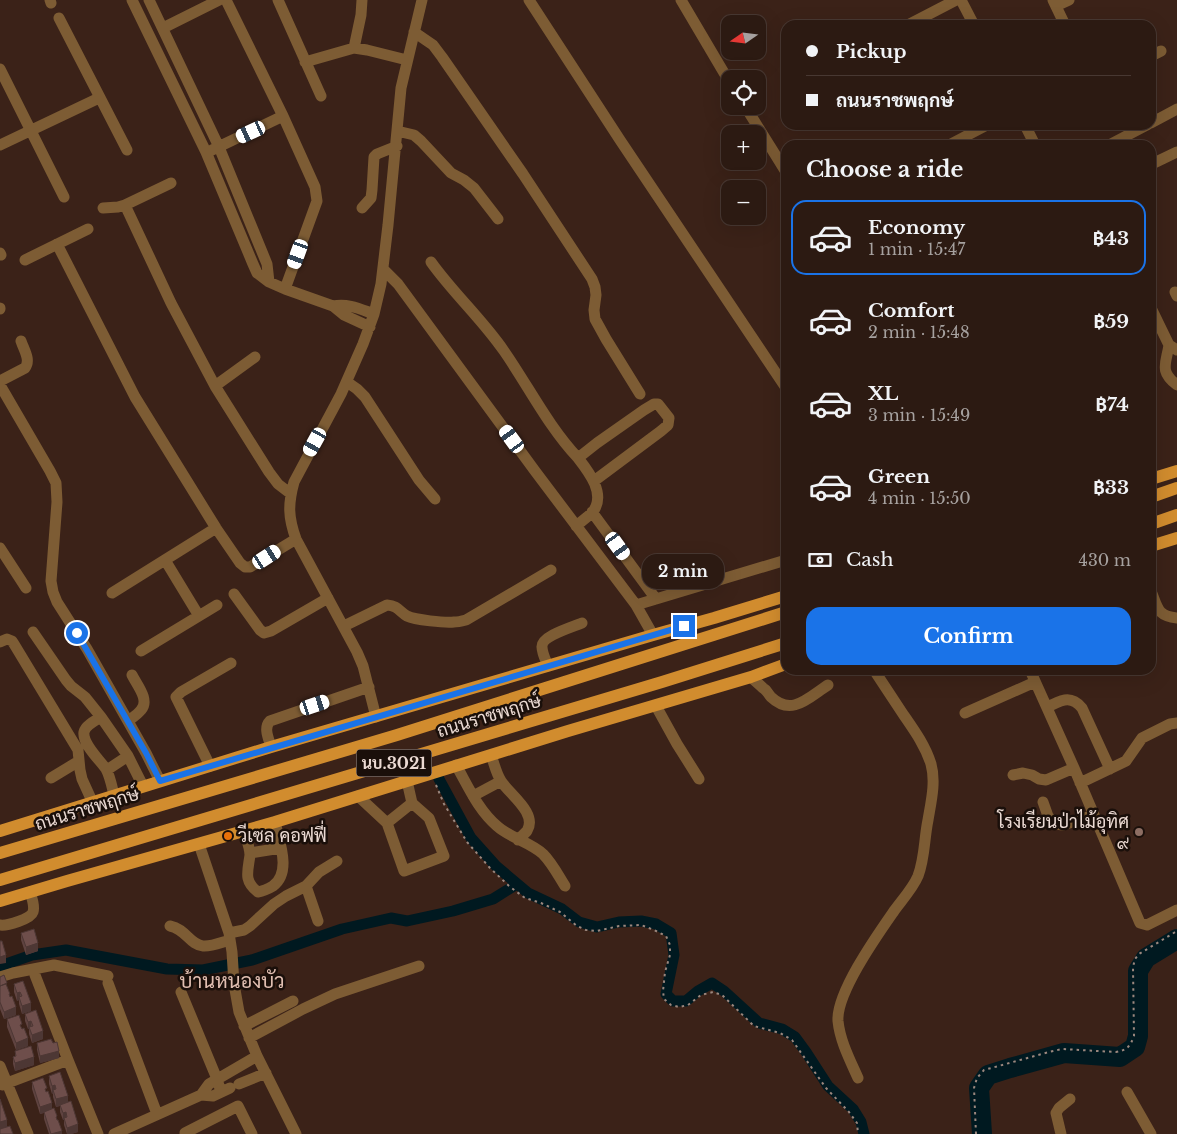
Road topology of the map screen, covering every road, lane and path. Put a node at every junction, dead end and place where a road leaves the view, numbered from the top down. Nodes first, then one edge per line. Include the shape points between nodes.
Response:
1 (132, 0) edge
2 (149, 0) edge
3 (219, 0) edge
4 (226, 0) edge
5 (278, 0) edge
6 (362, 0) edge
7 (422, 0) edge
8 (529, 0) edge
9 (681, 0) edge
10 (956, 0) edge
11 (961, 0) edge
12 (1069, 0) edge
13 (1054, 3) edge
14 (60, 18) dead end
15 (918, 20) edge
16 (971, 20) edge
17 (1062, 20) edge
18 (163, 28) junction
19 (414, 32) junction
20 (354, 48) junction
21 (407, 60) junction
22 (306, 62) junction
23 (0, 69) edge
24 (723, 70) edge
25 (321, 96) dead end
26 (99, 98) junction
27 (1177, 109) edge
28 (751, 115) edge
29 (283, 116) junction
30 (1156, 120) edge
31 (978, 130) edge
32 (1138, 130) edge
33 (31, 131) junction
34 (397, 131) junction
35 (958, 140) edge
36 (1118, 140) edge
37 (0, 145) edge
38 (397, 146) junction
39 (219, 147) junction
40 (126, 150) dead end
41 (206, 152) junction
42 (1177, 152) edge
43 (1156, 162) edge
44 (781, 164) edge
45 (171, 183) dead end
46 (64, 197) dead end
47 (125, 205) junction
48 (103, 208) dead end
49 (362, 208) dead end
50 (498, 219) dead end
51 (88, 229) dead end
52 (57, 244) junction
53 (25, 260) dead end
54 (431, 262) dead end
55 (382, 268) junction
56 (269, 282) junction
57 (285, 289) junction
58 (333, 306) junction
59 (374, 314) junction
60 (1156, 317) edge
61 (370, 327) junction
62 (21, 341) dead end
63 (1173, 347) edge
64 (255, 357) dead end
65 (0, 381) edge
66 (781, 381) edge
67 (346, 382) junction
68 (0, 385) edge
69 (1177, 385) edge
70 (215, 386) junction
71 (640, 394) dead end
72 (578, 458) junction
73 (1177, 470) edge
74 (1156, 477) edge
75 (594, 480) junction
76 (1177, 488) edge
77 (291, 494) junction
78 (1156, 495) edge
79 (435, 499) dead end
80 (592, 512) junction
81 (1177, 515) edge
82 (1156, 522) edge
83 (576, 526) junction
84 (216, 528) junction
85 (1176, 538) edge
86 (296, 539) junction
87 (1156, 544) edge
88 (0, 548) edge
89 (165, 560) junction
90 (781, 562) edge
91 (551, 570) dead end
92 (26, 588) dead end
93 (112, 593) dead end
94 (234, 594) dead end
95 (328, 598) junction
96 (781, 598) edge
97 (656, 599) junction
98 (1156, 604) edge
99 (217, 605) dead end
100 (636, 605) junction
101 (781, 612) edge
102 (781, 613) edge
103 (199, 616) junction
104 (714, 618) junction
105 (1177, 618) edge
106 (582, 623) dead end
107 (344, 626) junction
108 (33, 632) dead end
109 (653, 635) junction
110 (0, 642) edge
111 (781, 645) edge
112 (141, 650) dead end
113 (781, 661) edge
114 (230, 664) dead end
115 (548, 666) junction
116 (781, 666) edge
117 (765, 671) junction
118 (132, 675) dead end
119 (877, 675) edge
120 (1032, 675) edge
121 (751, 677) junction
122 (1035, 682) junction
123 (828, 685) dead end
124 (369, 687) junction
125 (656, 706) junction
126 (1046, 708) junction
127 (964, 713) dead end
128 (101, 717) junction
129 (376, 717) junction
130 (128, 721) junction
131 (1177, 723) edge
132 (272, 748) junction
133 (491, 754) junction
134 (128, 756) junction
135 (79, 760) junction
136 (456, 765) junction
137 (210, 766) junction
138 (1074, 768) junction
139 (1110, 769) junction
140 (107, 770) junction
141 (430, 774) junction
142 (1013, 775) dead end
143 (51, 778) dead end
144 (699, 779) dead end
145 (160, 781) junction
146 (407, 781) junction
147 (501, 781) junction
148 (1080, 783) junction
149 (143, 786) junction
150 (114, 795) junction
151 (358, 796) junction
152 (473, 796) junction
153 (92, 802) junction
154 (1043, 802) dead end
155 (412, 803) junction
156 (1094, 815) junction
157 (275, 822) junction
158 (387, 823) junction
159 (0, 831) edge
160 (244, 831) junction
161 (518, 840) junction
162 (199, 844) junction
163 (281, 848) junction
164 (0, 853) edge
165 (250, 853) junction
166 (337, 861) dead end
167 (0, 880) edge
168 (306, 886) junction
169 (565, 886) dead end
170 (30, 892) junction
171 (0, 901) edge
172 (1177, 910) edge
173 (318, 921) dead end
174 (0, 925) edge
175 (170, 926) dead end
176 (1177, 931) edge
177 (229, 937) junction
178 (419, 966) dead end
179 (36, 975) dead end
180 (0, 977) edge
181 (181, 992) dead end
182 (294, 1001) dead end
183 (244, 1026) junction
184 (249, 1038) junction
185 (257, 1056) junction
186 (68, 1060) junction
187 (0, 1066) edge
188 (266, 1073) junction
189 (858, 1078) dead end
190 (217, 1079) junction
191 (3, 1085) edge
192 (230, 1088) junction
193 (1127, 1092) dead end
194 (202, 1095) junction
195 (1070, 1099) dead end
196 (157, 1114) junction
197 (28, 1134) edge
198 (98, 1134) edge
199 (114, 1134) edge
200 (185, 1134) edge
201 (252, 1134) edge
202 (296, 1134) edge
203 (858, 1134) edge
204 (976, 1134) edge
205 (1061, 1134) edge
206 (1150, 1134) edge

1 - 41 street
2 - 18 street
3 - 18 street
4 - 29 street
5 - 22 street
6 - 20 street
7 - 19 street
8 - 66 street
9 - 24 street
10 - 15 street
11 - 16 street
12 - 13 street
13 - 17 street
14 - 26 street
18 - 39 street
19 - 21 street
19 - 71 street via 433,45 442,57 592,278 596,320
20 - 21 street
20 - 22 street
21 - 34 street
22 - 25 street
23 - 33 street
26 - 33 street
26 - 40 street
27 - 30 street
28 - 44 street
29 - 39 street
29 - 57 street via 317,195
31 - 35 street
32 - 36 street
33 - 37 street
33 - 46 street
34 - 38 street
34 - 50 street via 421,141 451,173 474,188
38 - 49 street via 374,157 371,198
38 - 55 street
39 - 41 street
39 - 56 street via 267,264
41 - 56 street via 257,273
42 - 43 street
45 - 47 street
47 - 48 street
47 - 70 street
51 - 52 street
52 - 53 street
52 - 84 street via 135,397
54 - 72 street via 485,325 558,435
55 - 59 street
55 - 83 street via 398,284
56 - 57 street
57 - 58 street
58 - 59 street via 349,305
58 - 61 street via 344,316
59 - 61 street
60 - 63 street
61 - 67 street
62 - 65 street via 27,366
63 - 69 street via 1164,363 1166,374
64 - 70 street
67 - 77 street via 294,482
67 - 79 street via 365,397
68 - 130 street via 56,483 53,592
70 - 77 street via 268,472
72 - 75 street
72 - 75 street via 654,404 661,407 668,418 668,425
73 - 74 main road
75 - 80 street via 598,498
76 - 78 main road
77 - 86 street via 289,514
80 - 83 street
80 - 97 street
81 - 82 main road
83 - 100 street
84 - 86 street via 245,567
84 - 89 street
85 - 87 main road
86 - 95 street
88 - 92 street
89 - 93 street
89 - 103 street
90 - 97 street
91 - 107 street via 466,620 442,622 416,618 387,605
94 - 95 street via 264,633
95 - 107 street
96 - 104 main road
97 - 100 street
98 - 105 street via 1159,612
99 - 103 street
100 - 109 street
101 - 104 main road
102 - 164 main road, ถนนราชพฤกษ์ / นบ.3021 via 397,735
103 - 112 street
104 - 109 main road, ถนนราชพฤกษ์ / นบ.3021
106 - 115 street via 543,642 541,646
107 - 124 street
108 - 128 street via 66,680
109 - 115 main road, ถนนราชพฤกษ์ / นบ.3021
110 - 135 street via 12,641 78,750
111 - 167 main road, ถนนราชพฤกษ์ / นบ.3021
113 - 117 main road
114 - 137 street via 176,697
115 - 129 main road, ถนนราชพฤกษ์ / นบ.3021
116 - 117 main road
117 - 121 main road, นบ.3021
118 - 130 street via 145,703 142,710
119 - 189 street via 924,746 932,766 932,801 917,878 854,974 840,1005 838,1020 841,1034
120 - 122 street
121 - 123 street via 784,705 793,706
121 - 125 main road, นบ.3021
122 - 126 street
122 - 127 street
124 - 129 street
124 - 132 street via 270,720 267,730
125 - 133 main road, นบ.3021
125 - 144 street
126 - 138 street
126 - 139 street via 1064,700 1077,702
128 - 134 street
128 - 140 street via 84,732 91,750
129 - 132 main road, ถนนราชพฤกษ์ / นบ.3021
130 - 145 street
131 - 139 street via 1142,738 1126,761
132 - 137 main road, ถนนราชพฤกษ์ / นบ.3021
133 - 136 main road, นบ.3021
133 - 147 street
134 - 140 street
134 - 149 street
135 - 143 street
135 - 153 street via 82,779
136 - 141 main road, นบ.3021
136 - 152 street
137 - 145 main road, ถนนราชพฤกษ์ / นบ.3021
138 - 142 street via 1046,780 1023,772
138 - 148 street
139 - 148 street
140 - 150 street
141 - 146 main road, นบ.3021
141 - 203 path via 467,842 509,886 525,898 560,912 586,930 641,925 666,936 670,955 664,999 679,1007 688,1005 701,995 712,992 722,995 754,1026 792,1040 826,1088 857,1123
145 - 149 main road, ถนนราชพฤกษ์ / นบ.3021
146 - 151 main road, นบ.3021
146 - 155 street
147 - 152 street
147 - 161 street via 527,814 527,830
148 - 156 street
149 - 150 main road, ถนนราชพฤกษ์ / นบ.3021
150 - 153 main road, ถนนราชพฤกษ์ / นบ.3021
151 - 157 main road, นบ.3021
151 - 158 street
152 - 161 street via 495,825
153 - 159 main road, ถนนราชพฤกษ์ / นบ.3021
154 - 156 street via 1055,824 1063,825
155 - 158 street
155 - 158 street via 430,818 444,856 404,871
156 - 172 street via 1140,923 1147,926
157 - 160 main road, นบ.3021
157 - 163 street
160 - 162 main road, นบ.3021
160 - 165 street
161 - 169 street via 542,854
162 - 170 main road, นบ.3021
162 - 177 street
163 - 165 street
163 - 165 street via 282,875 264,891 258,892 248,880
166 - 168 street via 314,876
168 - 173 street
168 - 177 street via 286,896 250,926
170 - 171 main road, นบ.3021
170 - 174 street via 33,905 30,916
175 - 177 street via 182,930 192,942 203,946
176 - 204 path via 1135,959 1134,1036 1131,1045 1116,1052 1062,1049 984,1070 976,1078 974,1088
177 - 183 street via 234,984
178 - 184 street via 335,994
179 - 186 street
180 - 196 street via 54,965 108,980
181 - 190 street
182 - 183 street
183 - 184 street
184 - 185 street
185 - 188 street
185 - 190 street
186 - 191 street
186 - 198 street
187 - 191 street
188 - 192 street
188 - 202 street
190 - 192 street
190 - 194 street
191 - 197 street
192 - 194 street via 213,1096
193 - 206 street
194 - 196 street
195 - 205 street via 1056,1113
196 - 199 street
200 - 201 street via 238,1106

